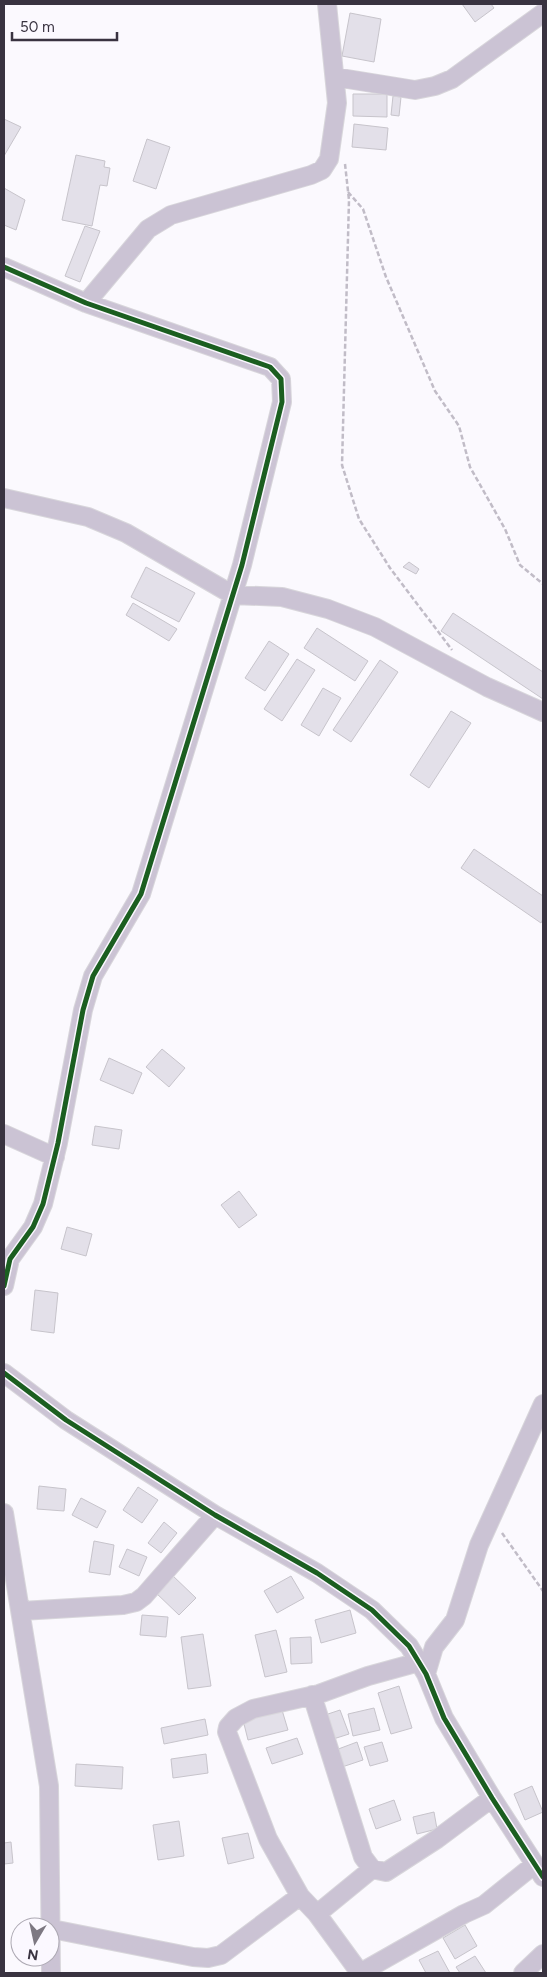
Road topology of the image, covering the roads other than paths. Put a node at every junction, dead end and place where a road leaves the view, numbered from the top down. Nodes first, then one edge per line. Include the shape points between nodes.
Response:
1 (327, 4) edge
2 (543, 13) edge
3 (335, 77) junction
4 (4, 267) edge
5 (86, 303) junction
6 (4, 498) edge
7 (233, 595) junction
8 (543, 712) edge
9 (4, 1134) edge
10 (55, 1157) junction
11 (4, 1286) edge
12 (4, 1373) edge
13 (543, 1404) edge
14 (4, 1514) edge
15 (216, 1515) junction
16 (6, 1546) edge
17 (21, 1611) junction
18 (409, 1646) junction
19 (434, 1647) junction
20 (422, 1668) junction
21 (312, 1696) junction
22 (492, 1798) junction
23 (372, 1869) junction
24 (539, 1870) edge
25 (300, 1896) junction
26 (316, 1914) junction
27 (52, 1917) edge
28 (60, 1931) edge
29 (543, 1954) edge
30 (523, 1973) edge

1 - 3 street
2 - 3 street via 452,79 435,86 415,90
3 - 5 street via 337,103 329,159 322,170 311,176 171,215 148,229
4 - 5 street
5 - 7 street via 270,367 281,379 282,402
6 - 7 street via 88,517 126,533
7 - 8 street via 282,597 328,608 374,627 487,687
7 - 10 street via 141,894 93,976 83,1010
9 - 10 street
10 - 11 street via 43,1204 33,1227 10,1258
12 - 15 street via 66,1420
13 - 19 street via 470,1570 456,1620
14 - 16 street
15 - 17 street via 136,1602 123,1606
15 - 18 street via 317,1573 372,1610
16 - 17 street
17 - 27 street via 49,1786
18 - 19 street
18 - 20 street
19 - 20 street
20 - 21 street via 368,1676
20 - 22 street via 444,1718
21 - 23 street via 363,1857
21 - 25 street via 253,1709 236,1718 227,1732 268,1838
22 - 23 street via 386,1872
22 - 24 street
23 - 26 street
24 - 26 street via 484,1905 360,1973
25 - 26 street
25 - 28 street via 221,1955 208,1958
29 - 30 street

